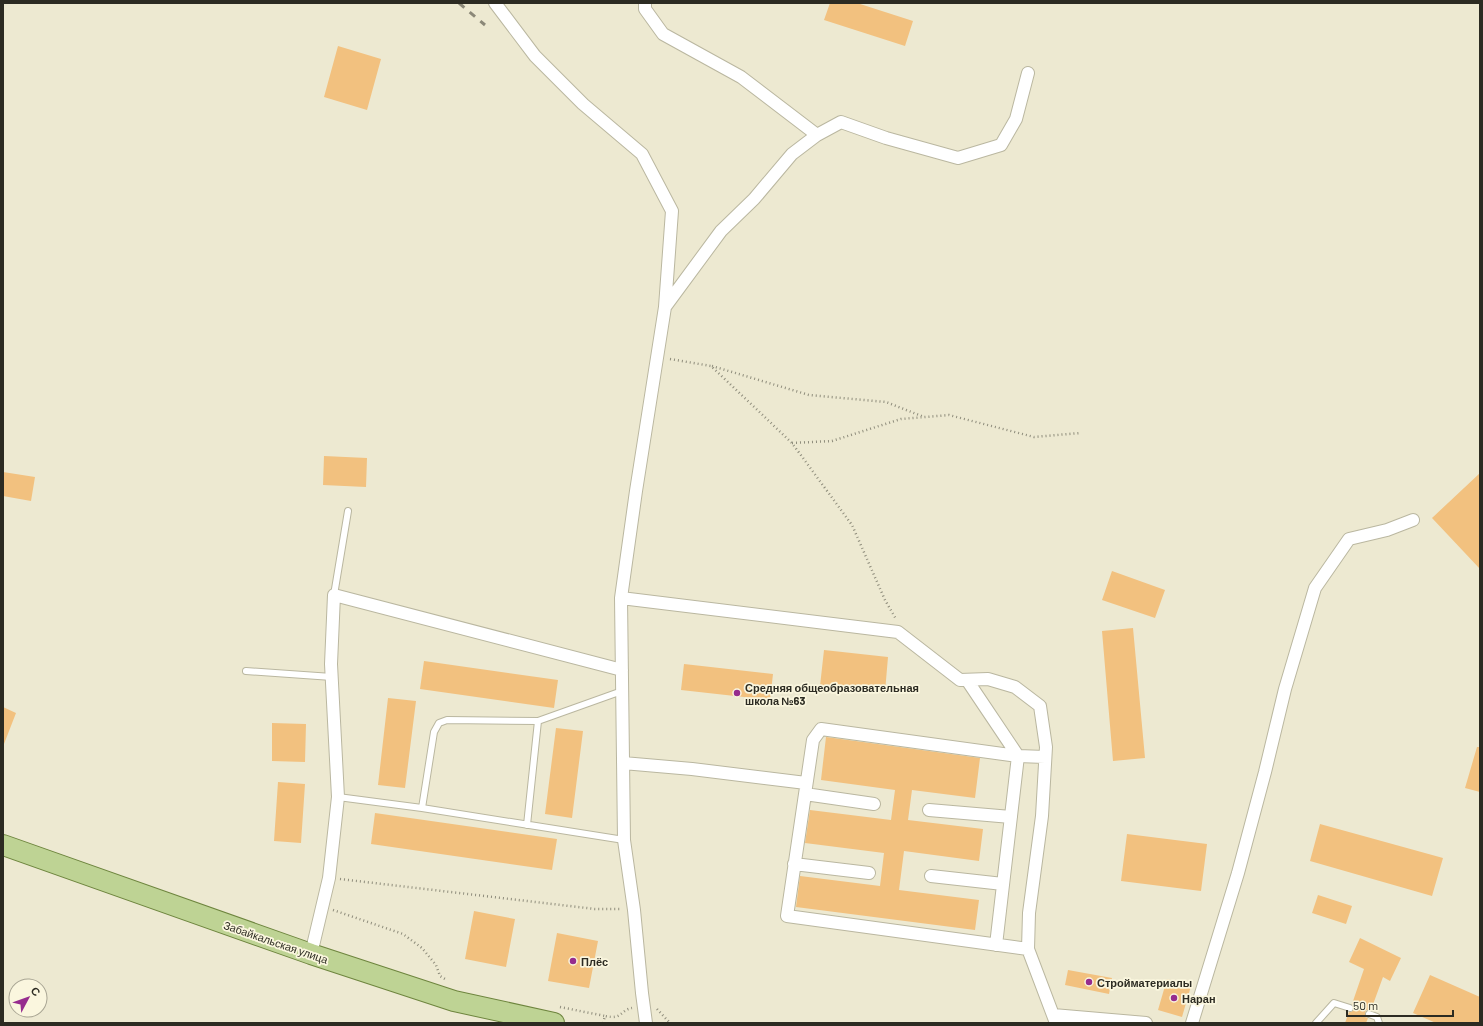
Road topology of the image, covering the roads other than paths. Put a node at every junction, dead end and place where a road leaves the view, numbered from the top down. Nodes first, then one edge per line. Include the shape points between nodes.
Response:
1 (495, 3) edge
2 (645, 3) edge
3 (1028, 73) dead end
4 (817, 135) junction
5 (665, 307) junction
6 (348, 511) dead end
7 (1412, 520) dead end
8 (334, 595) junction
9 (621, 598) junction
10 (622, 670) junction
11 (246, 671) dead end
12 (332, 677) junction
13 (967, 680) junction
14 (622, 690) junction
15 (538, 721) junction
16 (1018, 756) junction
17 (1045, 757) junction
18 (623, 763) junction
19 (805, 789) junction
20 (338, 797) junction
21 (874, 804) dead end
22 (422, 808) junction
23 (929, 810) dead end
24 (1011, 817) junction
25 (527, 825) junction
26 (624, 840) junction
27 (3, 845) edge
28 (794, 864) junction
29 (869, 873) dead end
30 (931, 876) dead end
31 (1003, 884) junction
32 (996, 945) junction
33 (1028, 949) junction
34 (311, 954) junction
35 (1350, 1008) dead end
36 (1369, 1014) dead end
37 (556, 1015) edge
38 (1055, 1019) edge
39 (646, 1023) edge
40 (1146, 1023) edge
41 (1192, 1023) edge
42 (1316, 1023) edge
43 (1379, 1023) edge

1 - 5 street via 534,56 583,104 642,154 672,211
2 - 4 street via 645,9 663,34 741,77
3 - 4 street via 1016,119 1001,145 958,158 886,138 841,122
4 - 5 street via 792,154 754,199 721,231
5 - 9 street
6 - 8 lane
7 - 41 street via 1387,530 1349,539 1315,588 1285,689 1238,873
8 - 10 street
8 - 12 street
9 - 10 street
9 - 13 street via 898,632 960,680
10 - 14 street
11 - 12 lane
12 - 20 street
13 - 16 street
13 - 17 street via 988,679 1015,687 1040,706
14 - 15 lane
14 - 18 street
15 - 22 lane via 447,720 439,723 434,732
15 - 25 lane
16 - 17 street
16 - 19 street via 821,730 813,740
16 - 24 street
17 - 33 street via 1042,816 1028,913
18 - 19 street via 692,769
18 - 26 street
19 - 21 street
19 - 28 street
20 - 22 lane
20 - 34 street via 329,878
22 - 25 lane
23 - 24 street
24 - 31 street
25 - 26 lane
26 - 39 street
27 - 34 main road, Забайкальская улица
28 - 29 street
28 - 32 street via 786,916
30 - 31 street
31 - 32 street
32 - 33 street
33 - 38 street
34 - 37 main road, Забайкальская улица via 454,1001
35 - 42 lane via 1334,1003
36 - 43 lane via 1377,1017
38 - 40 street

